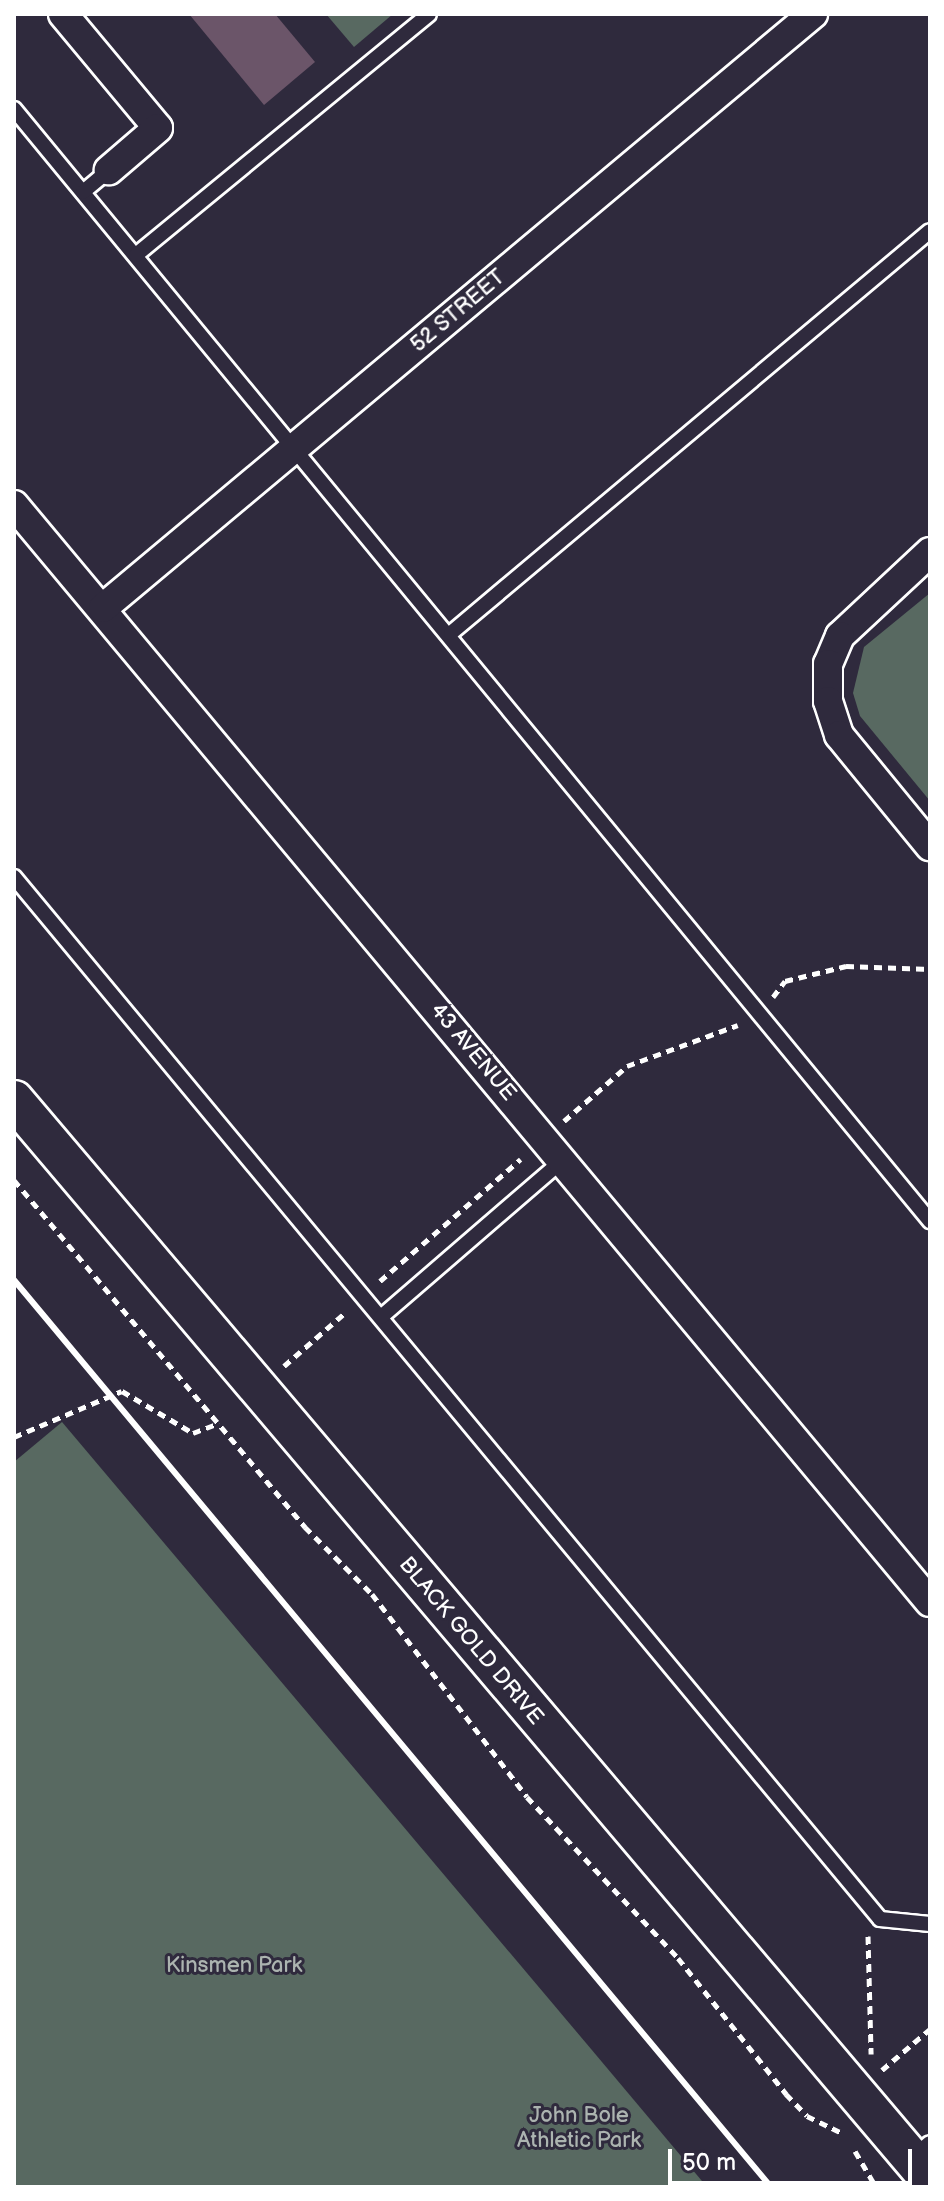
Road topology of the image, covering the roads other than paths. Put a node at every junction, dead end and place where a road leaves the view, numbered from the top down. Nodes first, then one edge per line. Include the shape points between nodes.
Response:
1 (63, 14) edge
2 (429, 14) edge
3 (813, 14) edge
4 (14, 109) edge
5 (109, 170) joint
6 (83, 192) junction
7 (930, 231) edge
8 (136, 255) junction
9 (294, 448) junction
10 (14, 505) edge
11 (930, 552) edge
12 (103, 608) junction
13 (451, 633) junction
14 (930, 846) edge
15 (14, 877) edge
16 (14, 1100) edge
17 (563, 1160) junction
18 (930, 1221) edge
19 (381, 1317) junction
20 (930, 1602) edge
21 (930, 1924) edge
22 (924, 2161) edge

1 - 5 street via 158,128
2 - 8 lane
3 - 9 street, 52 STREET
4 - 6 lane
5 - 6 lane
6 - 8 lane
7 - 13 lane
8 - 9 lane
9 - 12 street, 52 STREET
9 - 13 lane
10 - 12 street, 43 AVENUE
11 - 14 street via 840,636 828,664 828,701 839,735
12 - 17 street, 43 AVENUE
13 - 18 lane
15 - 19 lane
16 - 22 main road, BLACK GOLD DRIVE
17 - 19 lane
17 - 20 street, 43 AVENUE
19 - 21 lane via 880,1919

